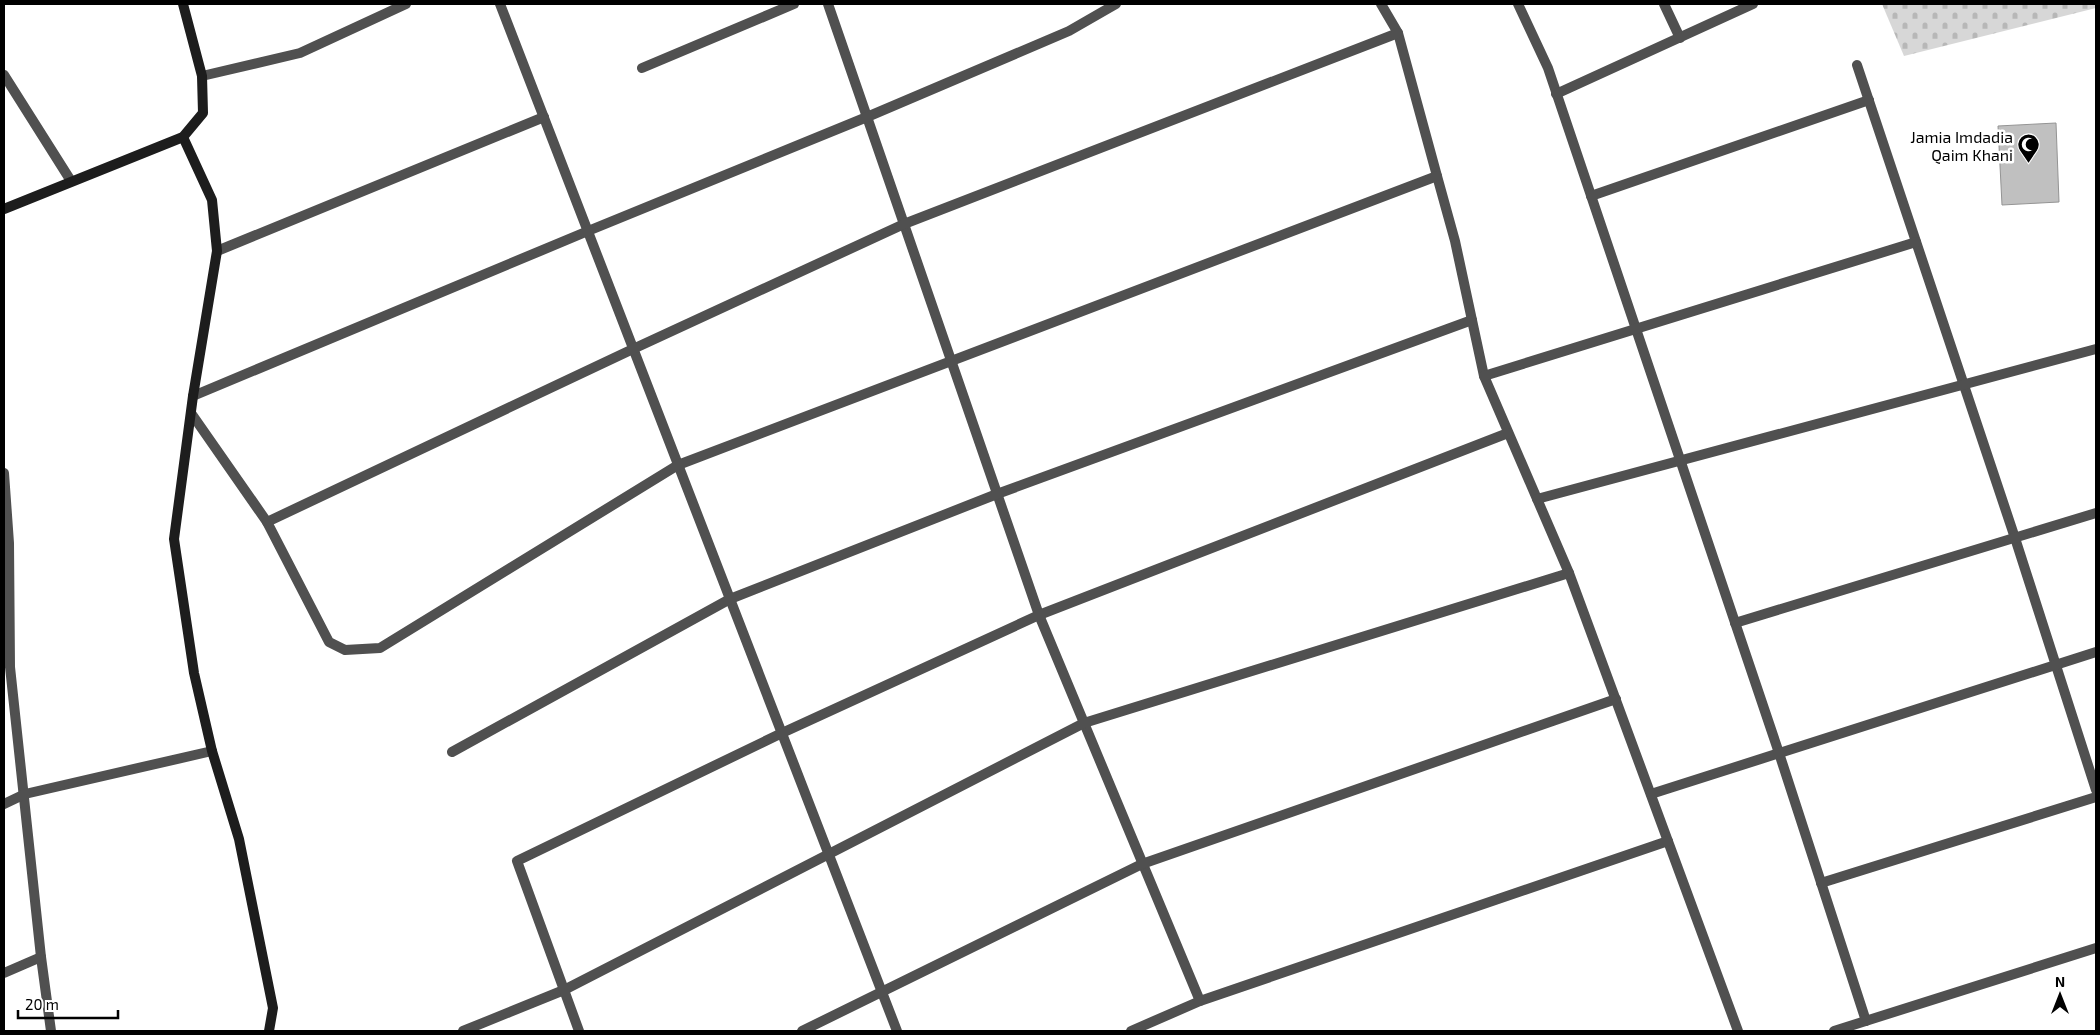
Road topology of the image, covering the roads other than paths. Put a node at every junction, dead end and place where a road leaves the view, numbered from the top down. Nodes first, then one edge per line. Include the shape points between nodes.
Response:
1 (183, 4) edge
2 (406, 4) edge
3 (500, 4) edge
4 (794, 4) edge
5 (828, 4) edge
6 (1116, 4) edge
7 (1381, 4) edge
8 (1518, 4) edge
9 (1664, 4) edge
10 (1753, 4) edge
11 (1398, 33) junction
12 (1680, 38) junction
13 (1858, 65) dead end
14 (642, 68) dead end
15 (4, 75) edge
16 (202, 76) junction
17 (1556, 94) junction
18 (1869, 100) junction
19 (544, 117) junction
20 (867, 117) junction
21 (183, 137) junction
22 (1437, 176) junction
23 (71, 181) junction
24 (1591, 196) junction
25 (4, 209) edge
26 (904, 224) junction
27 (588, 231) junction
28 (1916, 242) junction
29 (217, 251) junction
30 (1472, 320) junction
31 (1636, 329) junction
32 (633, 349) junction
33 (2096, 349) edge
34 (951, 361) junction
35 (1484, 376) junction
36 (1964, 385) junction
37 (193, 396) junction
38 (191, 413) junction
39 (1508, 433) junction
40 (1680, 460) junction
41 (678, 465) junction
42 (4, 473) edge
43 (997, 494) junction
44 (1537, 499) junction
45 (2096, 513) edge
46 (267, 522) junction
47 (2015, 538) junction
48 (6, 544) edge
49 (1570, 573) junction
50 (730, 599) junction
51 (1039, 615) junction
52 (1735, 623) junction
53 (2096, 652) edge
54 (2057, 664) junction
55 (7, 668) edge
56 (1616, 699) junction
57 (1084, 724) junction
58 (782, 734) junction
59 (212, 751) junction
60 (452, 752) dead end
61 (1779, 753) junction
62 (2096, 790) edge
63 (25, 794) junction
64 (1651, 794) junction
65 (2096, 797) edge
66 (4, 804) edge
67 (1668, 841) junction
68 (828, 855) junction
69 (1142, 864) junction
70 (1822, 883) junction
71 (2096, 948) edge
72 (41, 957) junction
73 (4, 973) edge
74 (564, 990) junction
75 (882, 992) junction
76 (1200, 1002) junction
77 (1866, 1021) junction
78 (51, 1031) edge
79 (270, 1031) edge
80 (463, 1031) edge
81 (579, 1031) edge
82 (802, 1031) edge
83 (896, 1031) edge
84 (1132, 1031) edge
85 (1738, 1031) edge
86 (1834, 1031) edge

1 - 16 street
2 - 16 street via 300,53
3 - 19 street
4 - 14 street
5 - 20 street
6 - 20 street via 1069,30
7 - 11 street
8 - 17 street via 1548,68
9 - 12 street
10 - 12 street
11 - 22 street
11 - 26 street
12 - 17 street
13 - 18 street
15 - 23 street
16 - 21 street via 202,113
17 - 24 street
18 - 24 street
18 - 28 street
19 - 27 street
19 - 29 street
20 - 26 street
20 - 27 street
21 - 23 street
21 - 29 street via 212,200
22 - 30 street
22 - 34 street
23 - 25 street
24 - 31 street
26 - 32 street
26 - 34 street
27 - 32 street
27 - 37 street
28 - 31 street
28 - 36 street
29 - 37 street
30 - 35 street
30 - 43 street
31 - 35 street
31 - 40 street
32 - 41 street
32 - 46 street
33 - 36 street
34 - 41 street
34 - 43 street
35 - 39 street
36 - 40 street
36 - 47 street
37 - 38 street
38 - 46 street
38 - 59 street via 174,539 194,673
39 - 44 street
39 - 51 street
40 - 44 street
40 - 52 street
41 - 46 street via 380,648 345,650 329,642
41 - 50 street
42 - 48 street
43 - 50 street
43 - 51 street
44 - 49 street
45 - 47 street
47 - 52 street
47 - 54 street
48 - 55 street
49 - 56 street
49 - 57 street
50 - 58 street
50 - 60 street
51 - 57 street
51 - 58 street
52 - 61 street
53 - 54 street
54 - 61 street
54 - 62 street
55 - 63 street
56 - 64 street
56 - 69 street
57 - 68 street
57 - 69 street
58 - 68 street
58 - 74 street via 517,861
59 - 63 street
59 - 79 street via 239,838 272,1008
61 - 64 street
61 - 70 street
63 - 66 street
63 - 72 street
64 - 67 street
65 - 70 street
67 - 76 street
67 - 85 street
68 - 74 street
68 - 75 street
69 - 75 street
69 - 76 street
70 - 77 street
71 - 77 street
72 - 73 street
72 - 78 street
74 - 80 street
74 - 81 street
75 - 82 street
75 - 83 street
76 - 84 street
77 - 86 street

